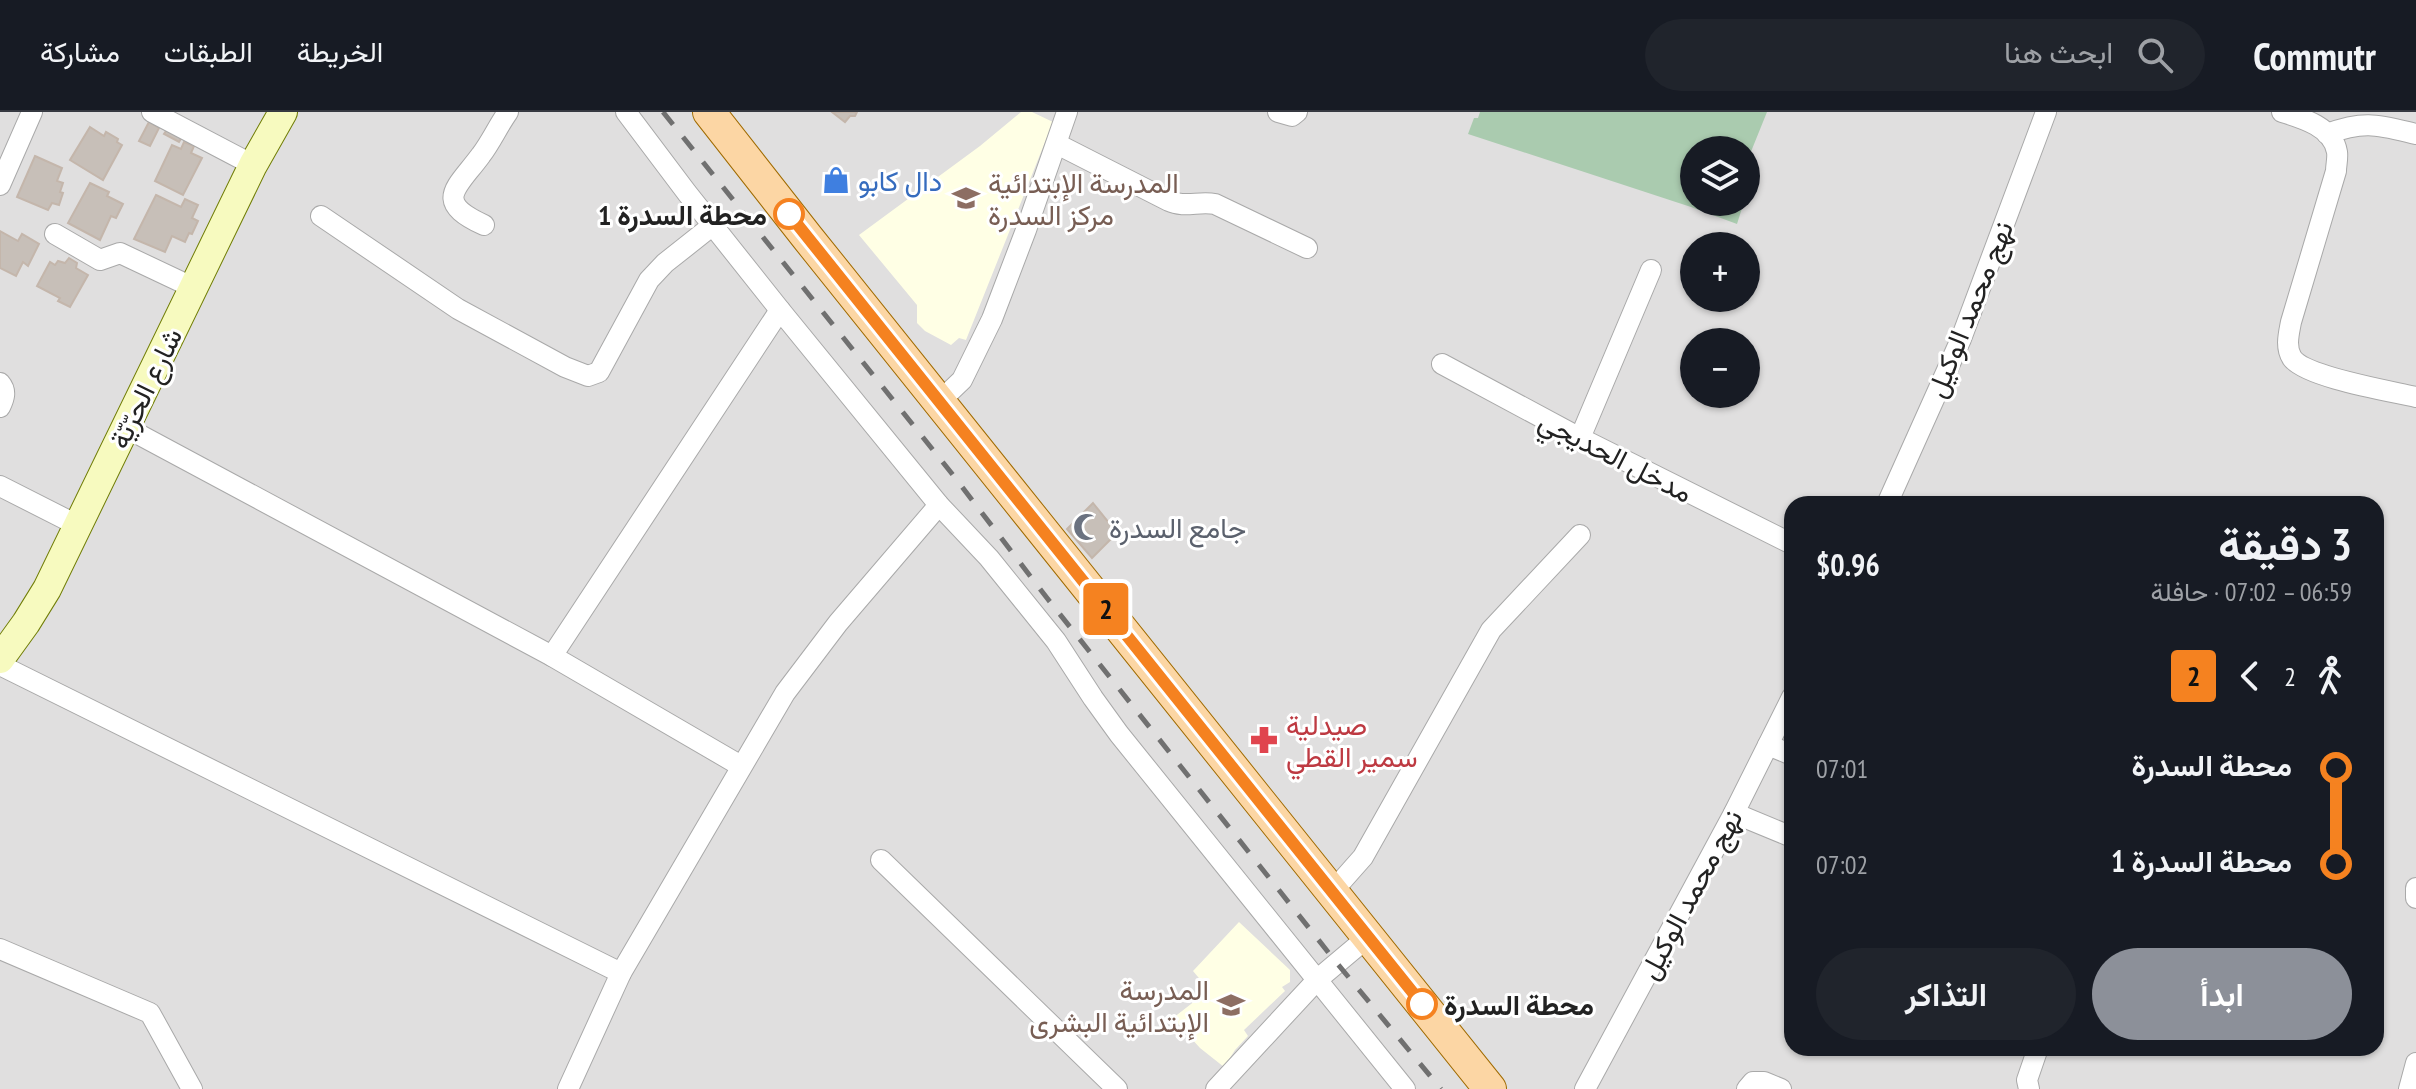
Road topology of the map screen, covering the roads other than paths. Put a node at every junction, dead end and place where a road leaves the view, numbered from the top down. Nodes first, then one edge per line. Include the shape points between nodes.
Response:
1 (32, 112) edge
2 (152, 112) edge
3 (283, 112) edge
4 (508, 112) edge
5 (626, 112) edge
6 (709, 112) edge
7 (1067, 112) edge
8 (1278, 112) edge
9 (1297, 112) edge
10 (2046, 112) edge
11 (2282, 112) edge
12 (2327, 134) junction
13 (2416, 134) edge
14 (1057, 144) junction
15 (253, 165) junction
16 (0, 185) edge
17 (321, 216) dead end
18 (484, 225) dead end
19 (713, 225) junction
20 (55, 234) dead end
21 (1307, 248) dead end
22 (1651, 270) dead end
23 (194, 288) junction
24 (780, 310) junction
25 (1442, 364) dead end
26 (0, 383) edge
27 (2416, 397) edge
28 (939, 402) junction
29 (0, 407) edge
30 (125, 427) junction
31 (1580, 438) junction
32 (0, 486) edge
33 (1891, 496) edge
34 (939, 505) junction
35 (77, 525) junction
36 (1580, 535) dead end
37 (1784, 540) edge
38 (552, 656) junction
39 (0, 659) edge
40 (0, 665) edge
41 (1784, 713) edge
42 (1768, 745) junction
43 (1784, 752) edge
44 (741, 766) junction
45 (1734, 813) junction
46 (1784, 834) edge
47 (881, 860) dead end
48 (2416, 888) edge
49 (1332, 892) junction
50 (2416, 898) edge
51 (1368, 937) junction
52 (0, 949) edge
53 (621, 973) junction
54 (1318, 979) junction
55 (2035, 1056) edge
56 (2416, 1063) edge
57 (192, 1089) edge
58 (568, 1089) edge
59 (1117, 1089) edge
60 (1216, 1089) edge
61 (1405, 1089) edge
62 (1490, 1089) edge
63 (1585, 1089) edge
64 (1747, 1089) edge
65 (1781, 1089) edge
66 (2029, 1089) edge
67 (2409, 1089) edge

1 - 16 street
2 - 15 street
3 - 15 street, شارع الحرّيّة
4 - 18 street via 455,189 457,208
5 - 19 street
6 - 28 main road
7 - 14 street
8 - 9 street
10 - 33 street, نهج محمد الوكيل via 1961,339
11 - 12 street via 2313,122
12 - 13 street via 2362,124
12 - 27 street via 2337,149 2336,171 2291,322 2291,357 2312,372
14 - 21 street via 1179,206 1215,204
14 - 28 street via 992,319 962,380
15 - 23 street, شارع الحرّيّة
17 - 19 street via 458,309 588,376 599,372 649,280
19 - 24 street
20 - 23 street via 100,260 120,253
22 - 31 street
23 - 30 street, شارع الحرّيّة
24 - 34 street
24 - 38 street
25 - 31 street, مدخل الحديجي
26 - 29 street
28 - 49 main road
30 - 35 street, شارع الحرّيّة
30 - 38 street
31 - 37 street, مدخل الحديجي
32 - 35 street
34 - 44 street via 838,623 785,693
34 - 54 street via 1056,641 1119,734
35 - 39 street, شارع الحرّيّة via 47,589
36 - 49 street via 1491,630 1363,857
38 - 44 street
40 - 53 street
41 - 42 street, نهج محمد الوكيل
42 - 43 street
42 - 45 street, نهج محمد الوكيل
44 - 53 street
45 - 46 street
45 - 63 street, نهج محمد الوكيل
47 - 59 street
48 - 50 street
49 - 51 main road
51 - 54 street
51 - 62 main road
52 - 57 street via 150,1013
53 - 58 street
54 - 60 street
54 - 61 street
55 - 66 street
56 - 67 street
64 - 65 street via 1753,1082

